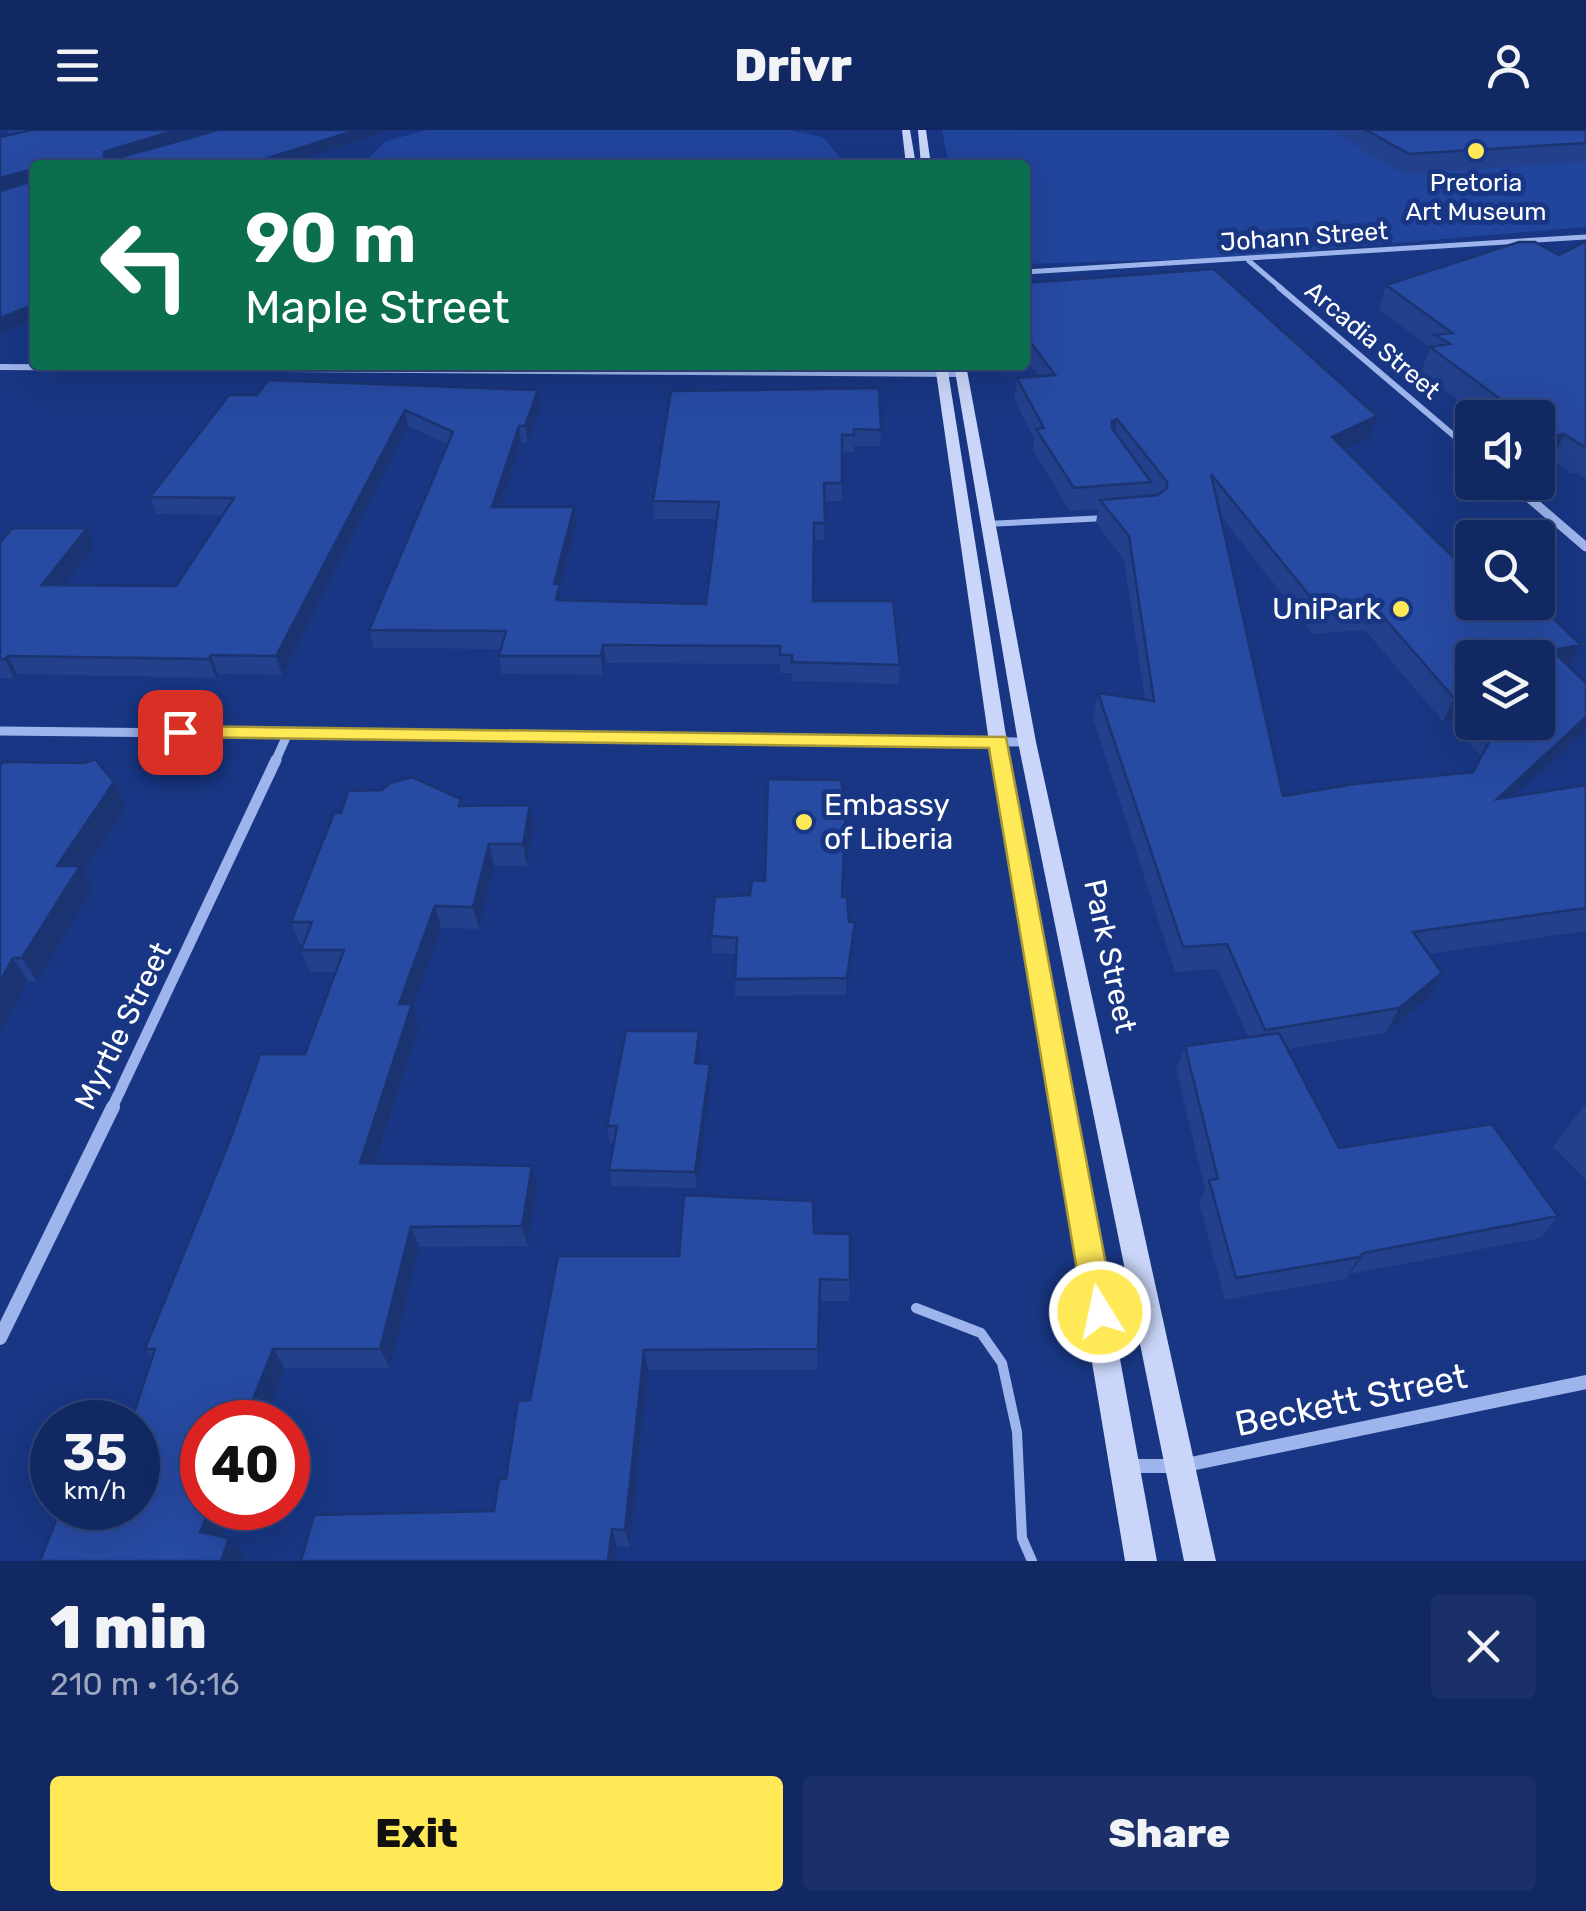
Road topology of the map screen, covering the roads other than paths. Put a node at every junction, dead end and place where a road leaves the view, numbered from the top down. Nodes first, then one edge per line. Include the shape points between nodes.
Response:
1 (906, 130) edge
2 (922, 130) edge
3 (910, 160) edge
4 (925, 160) edge
5 (1586, 237) edge
6 (1248, 260) junction
7 (1030, 272) edge
8 (30, 366) edge
9 (0, 367) edge
10 (951, 370) edge
11 (951, 370) edge
12 (1455, 437) edge
13 (1531, 500) edge
14 (1113, 517) edge
15 (986, 524) junction
16 (1586, 548) edge
17 (0, 731) edge
18 (288, 733) junction
19 (998, 742) junction
20 (1027, 742) junction
21 (916, 1308) dead end
22 (0, 1338) edge
23 (1586, 1382) edge
24 (1127, 1466) junction
25 (1181, 1466) junction
26 (1032, 1561) edge
27 (1142, 1561) edge
28 (1200, 1561) edge

1 - 3 street
2 - 4 street
5 - 6 street, Johann Street
6 - 7 street, Johann Street
6 - 12 street, Arcadia Street
8 - 9 street
10 - 15 street, Park Street
11 - 19 street
13 - 16 street
14 - 15 lane
15 - 20 street, Park Street
17 - 18 street
18 - 19 street
18 - 22 street, Myrtle Street
19 - 20 street
19 - 24 street
20 - 25 street, Park Street
21 - 26 lane via 981,1334 996,1351 1013,1411 1020,1530
23 - 25 street, Beckett Street
24 - 25 street, Beckett Street
24 - 27 street
25 - 28 street, Park Street

